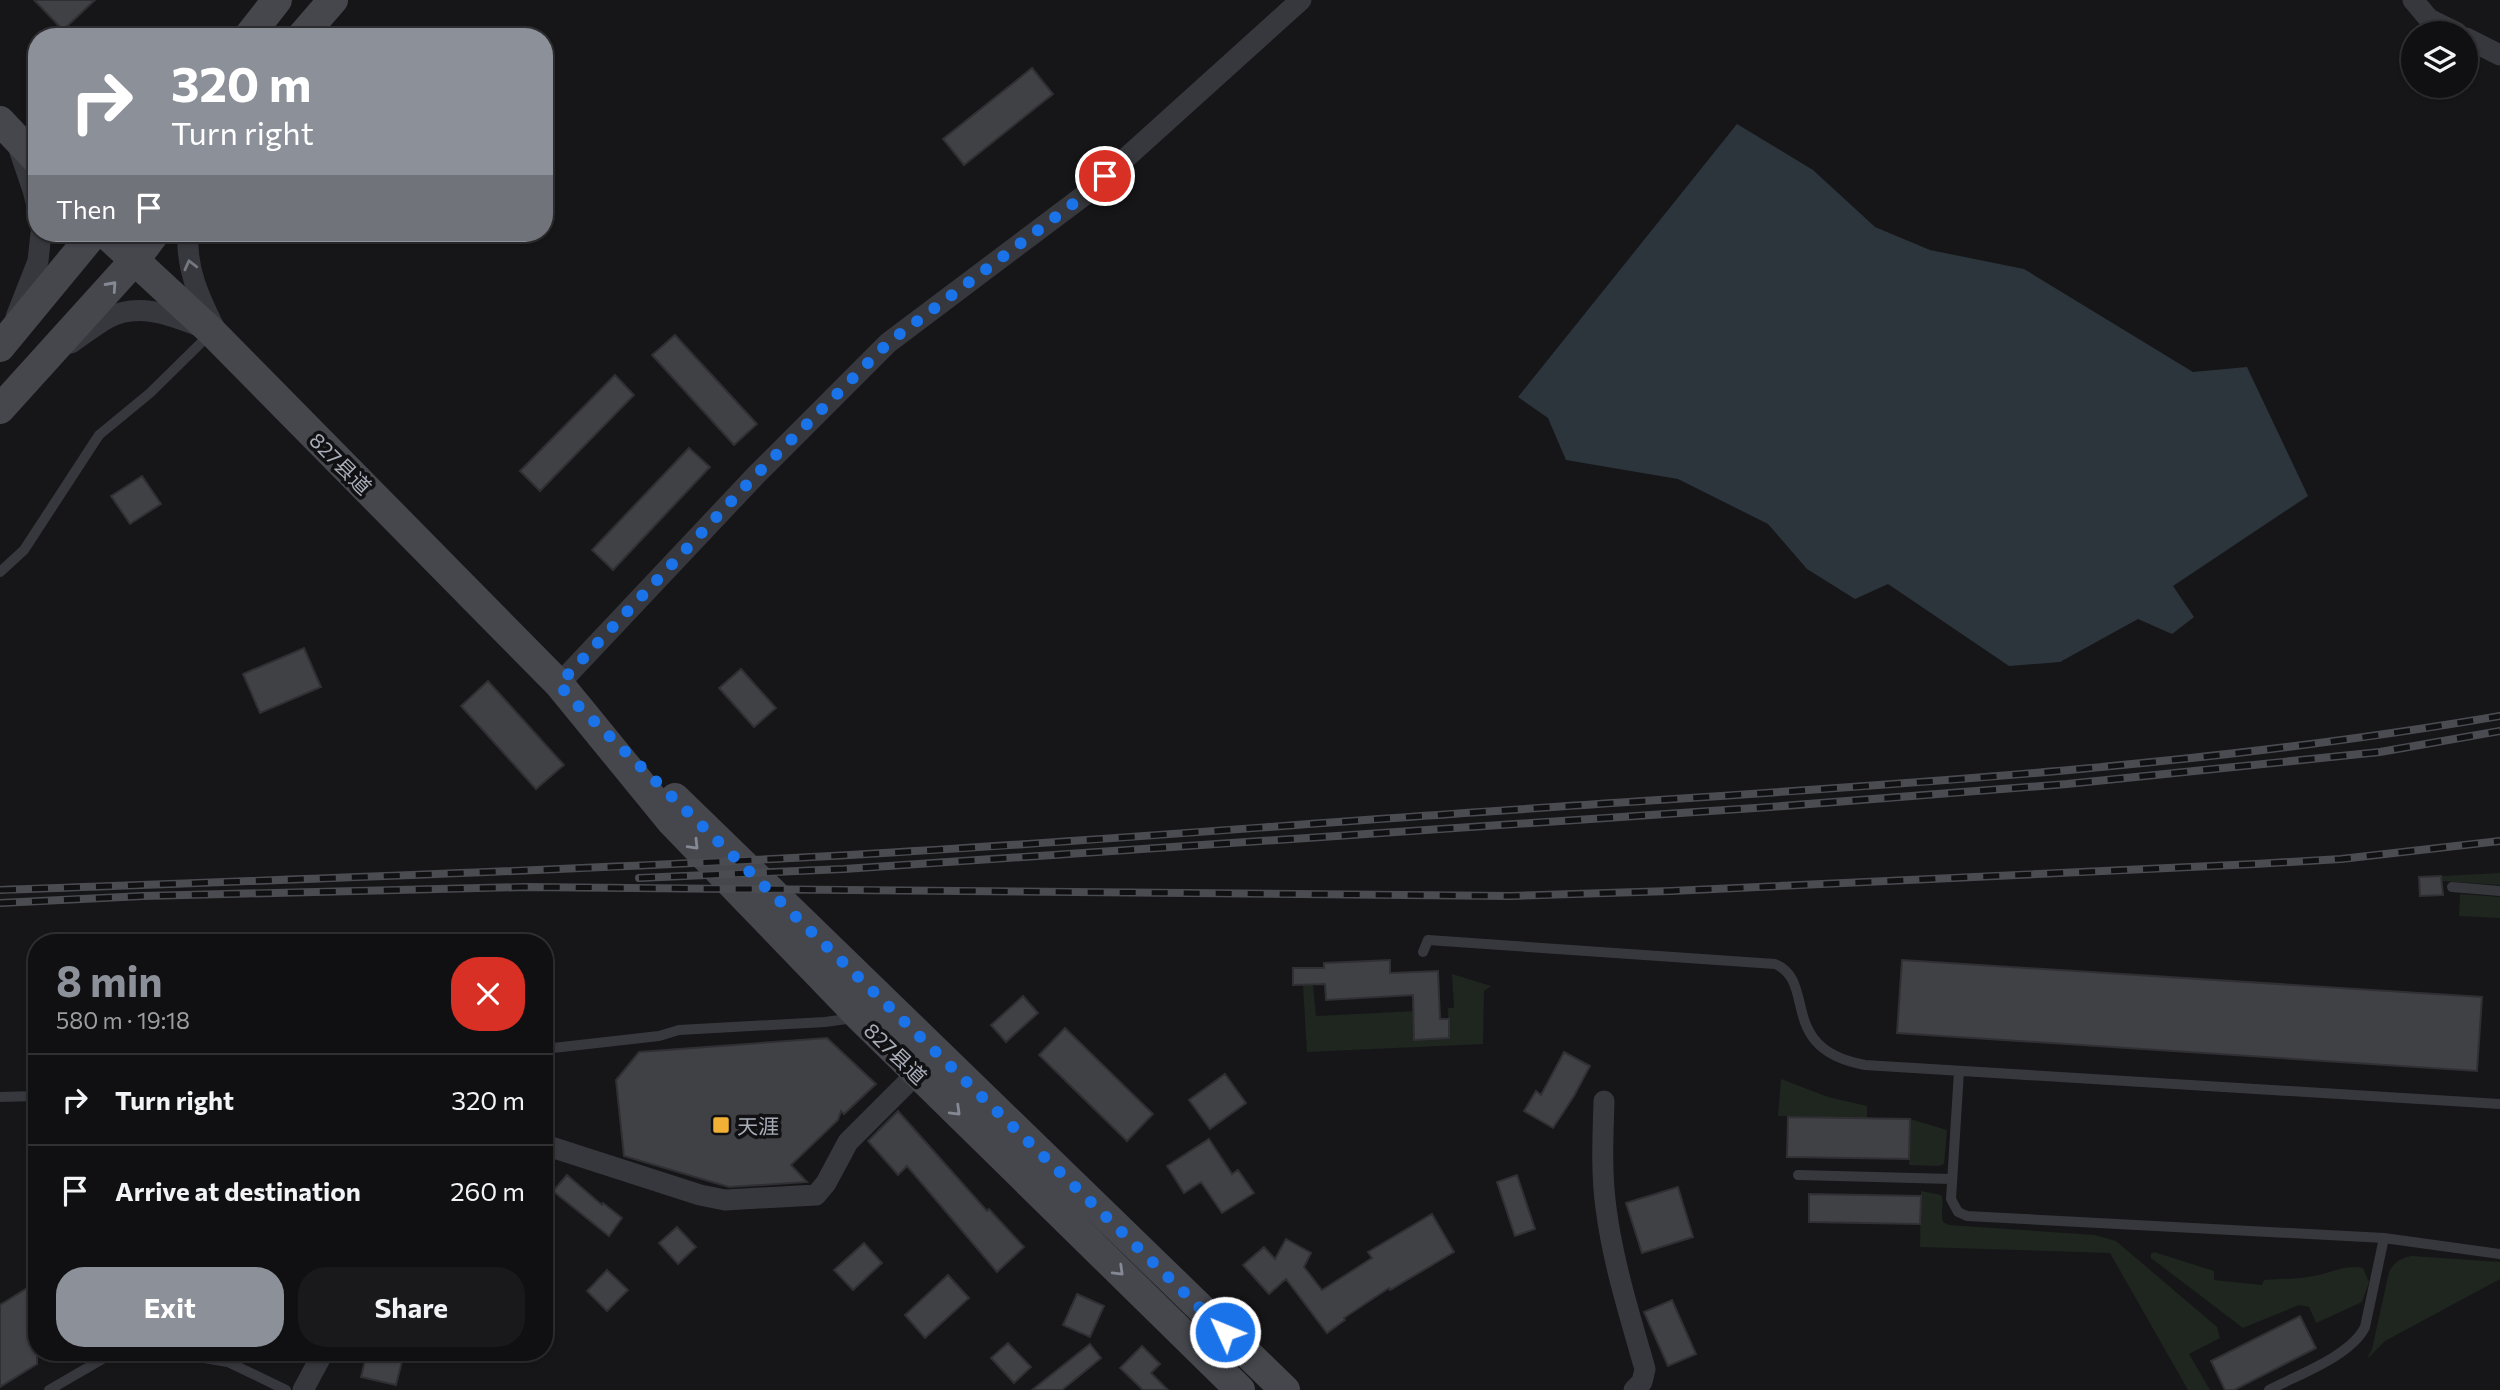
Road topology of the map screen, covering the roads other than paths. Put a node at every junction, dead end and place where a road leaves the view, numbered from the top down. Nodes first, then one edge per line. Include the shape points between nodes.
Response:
1 (277, 0) edge
2 (332, 0) edge
3 (1301, 0) edge
4 (2413, 0) edge
5 (2434, 21) edge
6 (255, 28) edge
7 (309, 28) edge
8 (2478, 43) edge
9 (2500, 55) edge
10 (13, 128) edge
11 (28, 148) edge
12 (28, 174) edge
13 (40, 242) edge
14 (87, 242) edge
15 (114, 242) edge
16 (148, 242) edge
17 (188, 242) edge
18 (134, 261) junction
19 (216, 336) junction
20 (5, 341) edge
21 (41, 364) junction
22 (0, 409) edge
23 (0, 572) edge
24 (565, 691) junction
25 (2452, 887) dead end
26 (2500, 891) edge
27 (1423, 952) dead end
28 (860, 1017) junction
29 (553, 1048) edge
30 (1959, 1071) junction
31 (917, 1073) junction
32 (28, 1096) edge
33 (0, 1097) edge
34 (1604, 1101) dead end
35 (2500, 1104) edge
36 (553, 1148) edge
37 (1798, 1175) dead end
38 (1952, 1179) junction
39 (2385, 1238) junction
40 (2500, 1254) edge
41 (99, 1361) edge
42 (223, 1361) edge
43 (319, 1361) edge
44 (49, 1390) edge
45 (286, 1390) edge
46 (303, 1390) edge
47 (1240, 1390) edge
48 (1285, 1390) edge
49 (1634, 1390) edge
50 (2269, 1390) edge

1 - 6 main road
2 - 7 main road
3 - 24 street via 1086,194 888,343 756,475
4 - 5 street
8 - 9 street
10 - 11 main road
10 - 12 street
13 - 20 street via 38,261
14 - 20 main road
15 - 18 main road, 827县道
16 - 18 main road
19 -> 17 street via 199,298
18 - 19 main road, 827县道
21 -> 18 main road
19 - 21 street via 167,313 135,310 109,317
19 - 23 lane via 99,435 24,551
19 - 24 main road, 827县道
21 - 22 main road
24 -> 28 main road, 827县道 via 671,821
24 - 48 main road, 827县道
25 - 26 lane
27 - 30 lane via 1428,940 1775,964 1792,976 1802,1016 1823,1051 1865,1065
28 - 29 lane via 679,1030 659,1037
28 - 31 main road, 827县道
30 - 35 lane
30 - 38 lane
31 - 36 street via 848,1142 816,1195 725,1200
31 -> 47 main road, 827县道
32 - 33 lane
34 - 49 street via 1606,1207 1619,1277 1645,1369
37 - 38 lane
38 - 39 lane via 1953,1206 1967,1216
39 - 40 lane
39 - 50 lane via 2360,1336 2346,1349
41 - 44 lane
42 - 45 lane
43 - 46 street

